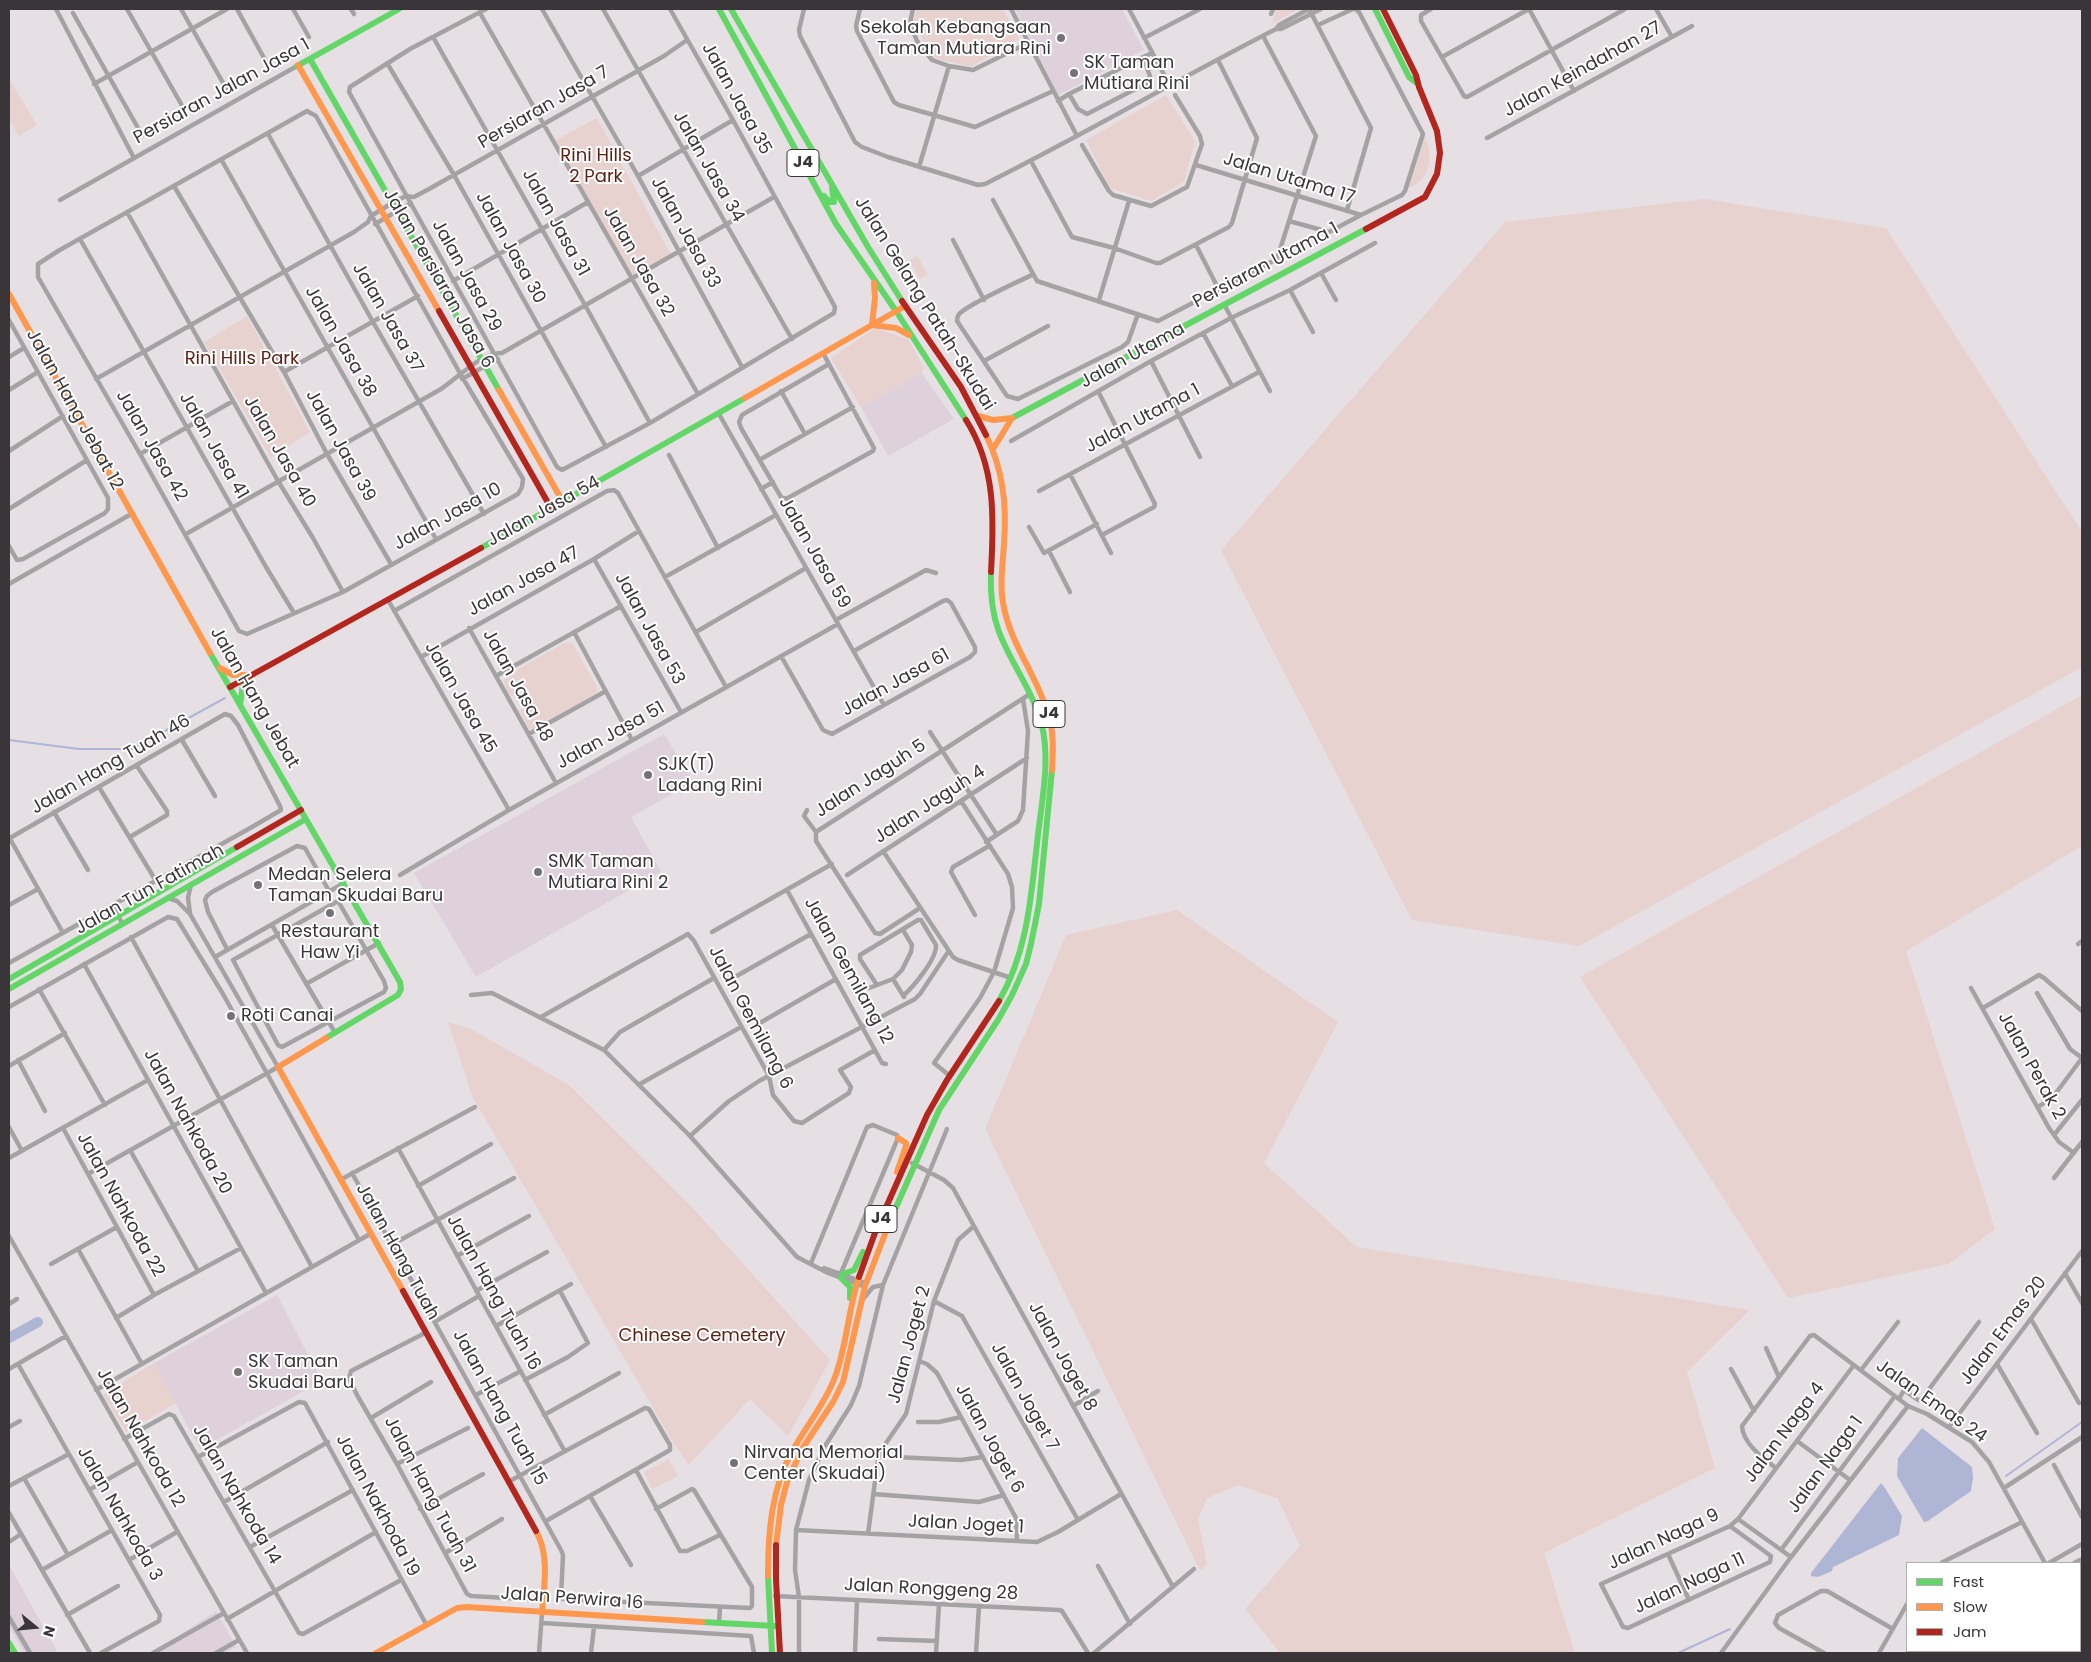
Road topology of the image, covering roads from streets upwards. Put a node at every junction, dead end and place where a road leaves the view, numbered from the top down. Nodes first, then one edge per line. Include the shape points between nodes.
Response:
1 (56, 9) edge
2 (127, 9) edge
3 (181, 9) edge
4 (227, 9) edge
5 (237, 9) edge
6 (294, 9) edge
7 (351, 9) edge
8 (398, 9) edge
9 (486, 9) edge
10 (542, 9) edge
11 (603, 9) edge
12 (670, 9) edge
13 (719, 9) edge
14 (732, 9) edge
15 (804, 9) edge
16 (860, 9) edge
17 (912, 9) edge
18 (1011, 9) edge
19 (1129, 9) edge
20 (1200, 9) edge
21 (1321, 9) edge
22 (1354, 9) edge
23 (1375, 9) edge
24 (1383, 9) edge
25 (1431, 9) edge
26 (1529, 9) edge
27 (1626, 9) edge
28 (1656, 9) edge
29 (1310, 10) edge
30 (73, 13) dead end
31 (480, 13) junction
32 (354, 14) dead end
33 (1318, 25) junction
34 (1692, 26) dead end
35 (192, 28) junction
36 (1263, 36) junction
37 (309, 37) dead end
38 (433, 37) junction
39 (1672, 37) junction
40 (1144, 38) junction
41 (687, 40) junction
42 (1028, 43) junction
43 (151, 51) junction
44 (1552, 51) junction
45 (1152, 53) junction
46 (1143, 57) junction
47 (1442, 58) junction
48 (310, 59) junction
49 (1218, 60) junction
50 (387, 63) junction
51 (298, 66) junction
52 (949, 66) junction
53 (269, 67) dead end
54 (637, 71) junction
55 (108, 75) junction
56 (1417, 83) junction
57 (94, 84) junction
58 (1169, 84) junction
59 (226, 88) dead end
60 (1574, 90) junction
61 (1053, 91) junction
62 (1069, 94) junction
63 (1175, 95) dead end
64 (592, 97) junction
65 (1058, 101) junction
66 (184, 109) dead end
67 (935, 116) junction
68 (733, 120) junction
69 (543, 124) junction
70 (268, 134) junction
71 (142, 135) dead end
72 (1076, 136) junction
73 (1487, 138) dead end
74 (1082, 145) dead end
75 (682, 149) junction
76 (498, 150) junction
77 (134, 158) junction
78 (220, 159) junction
79 (1031, 161) junction
80 (1196, 165) junction
81 (919, 167) junction
82 (826, 172) junction
83 (454, 175) junction
84 (638, 176) junction
85 (813, 180) junction
86 (1245, 180) junction
87 (174, 186) junction
88 (406, 196) junction
89 (1297, 196) junction
90 (414, 197) junction
91 (774, 197) junction
92 (60, 200) dead end
93 (993, 200) dead end
94 (1129, 201) junction
95 (588, 202) junction
96 (392, 203) junction
97 (410, 204) junction
98 (381, 209) junction
99 (1346, 210) junction
100 (127, 212) junction
101 (397, 212) junction
102 (1361, 215) junction
103 (372, 216) junction
104 (386, 218) junction
105 (368, 222) junction
106 (1289, 222) junction
107 (376, 224) junction
108 (726, 225) junction
109 (541, 228) junction
110 (80, 239) junction
111 (953, 240) dead end
112 (1376, 243) dead end
113 (330, 245) junction
114 (1196, 245) junction
115 (1114, 248) junction
116 (680, 252) junction
117 (498, 254) junction
118 (284, 272) junction
119 (1321, 273) junction
120 (1032, 275) junction
121 (632, 279) junction
122 (873, 280) junction
123 (453, 281) junction
124 (1219, 290) junction
125 (1290, 290) junction
126 (9, 294) edge
127 (418, 296) junction
128 (238, 298) junction
129 (984, 300) junction
130 (1099, 300) junction
131 (1336, 300) dead end
132 (1224, 304) junction
133 (586, 305) junction
134 (905, 306) junction
135 (896, 312) junction
136 (1138, 314) junction
137 (1231, 318) junction
138 (9, 320) edge
139 (373, 322) junction
140 (191, 325) junction
141 (872, 325) junction
142 (1048, 326) dead end
143 (10, 327) edge
144 (540, 331) junction
145 (1313, 332) dead end
146 (1203, 333) junction
147 (912, 336) junction
148 (792, 339) junction
149 (24, 348) junction
150 (327, 348) junction
151 (144, 353) junction
152 (494, 353) junction
153 (502, 353) junction
154 (823, 353) junction
155 (9, 357) edge
156 (482, 360) junction
157 (497, 360) junction
158 (984, 361) junction
159 (1151, 361) junction
160 (829, 364) junction
161 (486, 366) junction
162 (470, 367) junction
163 (742, 367) junction
164 (38, 372) junction
165 (284, 372) junction
166 (1259, 372) junction
167 (460, 373) junction
168 (474, 373) junction
169 (458, 378) junction
170 (96, 379) junction
171 (464, 379) junction
172 (1232, 386) junction
173 (9, 390) edge
174 (781, 391) junction
175 (1098, 391) junction
176 (1270, 391) dead end
177 (698, 394) junction
178 (233, 401) junction
179 (418, 401) junction
180 (853, 407) junction
181 (719, 414) junction
182 (1179, 415) junction
183 (62, 416) junction
184 (978, 416) junction
185 (1012, 418) junction
186 (650, 423) junction
187 (373, 427) junction
188 (188, 428) junction
189 (804, 434) junction
190 (1011, 440) dead end
191 (1126, 444) junction
192 (606, 447) junction
193 (993, 449) junction
194 (9, 451) edge
195 (140, 454) junction
196 (327, 454) junction
197 (669, 455) dead end
198 (1200, 457) dead end
199 (761, 459) junction
200 (87, 460) junction
201 (1070, 474) junction
202 (278, 481) junction
203 (773, 482) junction
204 (761, 489) junction
205 (1039, 491) dead end
206 (563, 502) junction
207 (233, 507) junction
208 (551, 508) junction
209 (9, 509) edge
210 (133, 513) junction
211 (484, 514) junction
212 (776, 515) junction
213 (1097, 524) junction
214 (1029, 527) dead end
215 (639, 531) junction
216 (186, 534) junction
217 (1102, 535) junction
218 (436, 539) junction
219 (59, 540) junction
220 (9, 546) edge
221 (718, 548) junction
222 (66, 551) junction
223 (1046, 552) junction
224 (1112, 553) dead end
225 (594, 559) junction
226 (391, 564) junction
227 (806, 568) junction
228 (936, 573) dead end
229 (665, 577) junction
230 (9, 584) edge
231 (343, 592) junction
232 (1070, 592) dead end
233 (388, 600) junction
234 (621, 606) junction
235 (394, 611) junction
236 (294, 613) junction
237 (837, 622) junction
238 (469, 628) junction
239 (574, 632) junction
240 (696, 632) junction
241 (854, 651) junction
242 (781, 656) junction
243 (421, 657) junction
244 (218, 667) junction
245 (254, 674) junction
246 (496, 676) junction
247 (230, 687) junction
248 (726, 687) junction
249 (606, 692) junction
250 (1030, 694) junction
251 (1023, 699) junction
252 (884, 705) junction
253 (240, 706) junction
254 (680, 712) junction
255 (930, 732) dead end
256 (529, 734) junction
257 (182, 740) junction
258 (632, 740) junction
259 (941, 750) junction
260 (1027, 758) junction
261 (137, 766) junction
262 (556, 783) junction
263 (99, 786) junction
264 (970, 795) junction
265 (215, 796) dead end
266 (961, 801) junction
267 (301, 810) junction
268 (509, 810) junction
269 (807, 810) dead end
270 (54, 812) junction
271 (306, 819) junction
272 (252, 827) junction
273 (816, 832) junction
274 (997, 835) junction
275 (257, 836) junction
276 (9, 837) edge
277 (130, 838) junction
278 (262, 844) junction
279 (988, 844) junction
280 (883, 851) junction
281 (832, 864) junction
282 (88, 870) dead end
283 (400, 875) dead end
284 (846, 875) dead end
285 (156, 880) junction
286 (344, 883) junction
287 (190, 884) junction
288 (38, 889) junction
289 (787, 890) junction
290 (329, 891) junction
291 (166, 898) junction
292 (9, 905) edge
293 (112, 906) junction
294 (920, 908) junction
295 (190, 914) junction
296 (975, 915) dead end
297 (118, 916) junction
298 (122, 923) junction
299 (272, 924) junction
300 (903, 930) junction
301 (712, 932) dead end
302 (63, 933) junction
303 (278, 934) junction
304 (812, 934) junction
305 (132, 937) junction
306 (378, 943) junction
307 (1031, 947) junction
308 (227, 949) junction
309 (365, 950) junction
310 (948, 952) junction
311 (215, 957) junction
312 (9, 963) edge
313 (84, 964) junction
314 (994, 972) junction
315 (9, 978) edge
316 (714, 978) junction
317 (733, 978) dead end
318 (1011, 978) junction
319 (836, 979) junction
320 (893, 979) junction
321 (306, 984) junction
322 (877, 984) junction
323 (869, 988) dead end
324 (1971, 988) dead end
325 (9, 989) edge
326 (40, 989) junction
327 (2037, 993) dead end
328 (471, 995) dead end
329 (903, 996) junction
330 (907, 1003) junction
331 (9, 1007) edge
332 (1983, 1008) junction
333 (1003, 1010) junction
334 (2082, 1011) edge
335 (541, 1017) junction
336 (329, 1023) junction
337 (758, 1024) dead end
338 (862, 1026) junction
339 (741, 1027) junction
340 (334, 1031) junction
341 (64, 1033) junction
342 (604, 1050) junction
343 (875, 1050) junction
344 (2082, 1058) edge
345 (18, 1060) junction
346 (886, 1064) dead end
347 (9, 1066) edge
348 (278, 1067) junction
349 (267, 1073) junction
350 (769, 1076) junction
351 (950, 1077) junction
352 (148, 1080) junction
353 (640, 1084) junction
354 (220, 1099) junction
355 (2082, 1100) edge
356 (104, 1105) junction
357 (474, 1107) dead end
358 (2038, 1107) junction
359 (45, 1111) dead end
360 (174, 1125) junction
361 (9, 1127) edge
362 (62, 1128) junction
363 (947, 1129) dead end
364 (2054, 1135) junction
365 (690, 1136) junction
366 (898, 1138) junction
367 (2082, 1142) edge
368 (491, 1144) dead end
369 (398, 1148) junction
370 (22, 1150) junction
371 (130, 1150) junction
372 (2074, 1153) junction
373 (9, 1158) edge
374 (907, 1160) junction
375 (914, 1164) junction
376 (929, 1172) junction
377 (352, 1173) junction
378 (88, 1174) junction
379 (514, 1178) dead end
380 (2054, 1178) dead end
381 (340, 1180) junction
382 (418, 1186) junction
383 (891, 1194) junction
384 (529, 1216) dead end
385 (437, 1220) junction
386 (974, 1226) junction
387 (117, 1227) junction
388 (876, 1231) junction
389 (370, 1234) junction
390 (9, 1236) edge
391 (359, 1240) junction
392 (393, 1244) junction
393 (242, 1248) junction
394 (78, 1249) junction
395 (2082, 1251) edge
396 (547, 1252) dead end
397 (457, 1256) junction
398 (811, 1263) junction
399 (51, 1264) dead end
400 (312, 1267) junction
401 (198, 1271) junction
402 (2066, 1273) junction
403 (841, 1275) junction
404 (857, 1282) junction
405 (571, 1284) dead end
406 (866, 1285) junction
407 (883, 1285) junction
408 (476, 1291) junction
409 (560, 1291) junction
410 (266, 1293) junction
411 (154, 1295) junction
412 (479, 1296) junction
413 (17, 1299) dead end
414 (934, 1301) junction
415 (2082, 1303) edge
416 (9, 1304) edge
417 (858, 1310) junction
418 (850, 1313) junction
419 (116, 1318) junction
420 (2031, 1319) junction
421 (436, 1321) junction
422 (1898, 1322) dead end
423 (1979, 1322) dead end
424 (496, 1326) junction
425 (425, 1333) junction
426 (66, 1336) junction
427 (1766, 1348) dead end
428 (919, 1361) junction
429 (18, 1364) junction
430 (142, 1364) junction
431 (1997, 1364) junction
432 (1854, 1365) junction
433 (1730, 1368) dead end
434 (9, 1369) edge
435 (1861, 1370) junction
436 (521, 1371) junction
437 (619, 1373) dead end
438 (1779, 1377) junction
439 (525, 1380) junction
440 (431, 1382) dead end
441 (96, 1390) junction
442 (1098, 1391) dead end
443 (476, 1395) junction
444 (1897, 1398) junction
445 (2079, 1404) dead end
446 (1073, 1406) junction
447 (1908, 1406) junction
448 (1754, 1411) junction
449 (544, 1415) junction
450 (962, 1417) junction
451 (371, 1418) junction
452 (20, 1421) dead end
453 (918, 1422) dead end
454 (9, 1427) edge
455 (1949, 1427) junction
456 (468, 1428) dead end
457 (2037, 1434) dead end
458 (2082, 1437) edge
459 (124, 1438) junction
460 (1797, 1441) junction
461 (328, 1442) junction
462 (564, 1450) junction
463 (69, 1454) junction
464 (198, 1457) junction
465 (894, 1457) dead end
466 (983, 1457) junction
467 (138, 1462) junction
468 (397, 1464) junction
469 (2054, 1465) dead end
470 (1776, 1468) junction
471 (636, 1470) junction
472 (1838, 1472) junction
473 (483, 1474) dead end
474 (520, 1476) junction
475 (24, 1478) junction
476 (1850, 1480) junction
477 (508, 1482) junction
478 (9, 1486) edge
479 (2004, 1488) junction
480 (89, 1490) junction
481 (353, 1490) junction
482 (873, 1494) junction
483 (1121, 1494) junction
484 (1004, 1495) junction
485 (590, 1496) junction
486 (224, 1502) junction
487 (420, 1509) junction
488 (656, 1509) junction
489 (9, 1513) edge
490 (2082, 1517) edge
491 (502, 1519) dead end
492 (1738, 1519) junction
493 (1078, 1520) junction
494 (546, 1521) junction
495 (2022, 1522) junction
496 (1730, 1526) junction
497 (112, 1530) junction
498 (796, 1530) junction
499 (177, 1532) junction
500 (376, 1532) junction
501 (21, 1534) junction
502 (868, 1534) junction
503 (720, 1535) junction
504 (1017, 1541) junction
505 (9, 1542) edge
506 (2082, 1544) edge
507 (250, 1547) junction
508 (1781, 1550) junction
509 (445, 1553) junction
510 (1668, 1554) junction
511 (68, 1555) junction
512 (1791, 1557) junction
513 (129, 1560) junction
514 (1943, 1562) edge
515 (2044, 1562) edge
516 (2051, 1562) edge
517 (631, 1565) dead end
518 (1098, 1566) dead end
519 (1194, 1569) dead end
520 (42, 1570) junction
521 (401, 1580) junction
522 (118, 1586) dead end
523 (1173, 1587) junction
524 (275, 1592) junction
525 (770, 1596) junction
526 (777, 1596) junction
527 (799, 1597) junction
528 (543, 1600) junction
529 (857, 1600) junction
530 (1689, 1600) junction
531 (939, 1604) junction
532 (979, 1606) junction
533 (1906, 1606) edge
534 (720, 1607) junction
535 (224, 1613) junction
536 (542, 1613) junction
537 (67, 1615) junction
538 (9, 1617) edge
539 (227, 1619) junction
540 (693, 1622) junction
541 (542, 1623) junction
542 (719, 1623) junction
543 (426, 1624) junction
544 (1130, 1624) junction
545 (771, 1626) junction
546 (778, 1626) junction
547 (594, 1627) junction
548 (1626, 1628) joint
549 (1893, 1629) junction
550 (694, 1633) junction
551 (879, 1639) dead end
552 (239, 1640) junction
553 (937, 1641) junction
554 (9, 1643) edge
555 (15, 1653) edge
556 (30, 1653) edge
557 (90, 1653) edge
558 (101, 1653) edge
559 (153, 1653) edge
560 (216, 1653) edge
561 (247, 1653) edge
562 (376, 1653) edge
563 (539, 1653) edge
564 (591, 1653) edge
565 (754, 1653) edge
566 (772, 1653) edge
567 (780, 1653) edge
568 (799, 1653) edge
569 (855, 1653) edge
570 (936, 1653) edge
571 (976, 1653) edge
572 (1088, 1653) edge
573 (1095, 1653) edge
574 (1721, 1653) edge
575 (1824, 1653) edge
576 (1879, 1653) edge

1 - 57 street
2 - 43 street
3 - 35 street
4 - 35 street
5 - 53 street
6 - 37 street
7 - 32 street
8 - 48 street, Persiaran Jalan Jasa 1
9 - 31 street
10 - 64 street, Jalan Jasa 33
11 - 54 street, Jalan Jasa 34
12 - 41 street, Jalan Jasa 35
13 - 85 street, Jalan Gelang Patah-Skudai / J4
14 - 82 street, Jalan Gelang Patah-Skudai / J4
15 - 81 street via 798,30 800,36 855,142
16 - 67 street via 857,31 894,102
17 - 52 street via 910,22 917,41 932,60
18 - 42 street
19 - 40 street
20 - 40 street
21 - 29 street
22 - 33 street, Jalan Utama 17
22 - 102 street, Jalan Utama 17 via 1360,12 1423,134 1402,195
23 - 56 street, Persiaran Utama 1 via 1409,77
24 - 56 street, Persiaran Utama 1
25 - 47 street via 1420,18
26 - 44 street
26 - 47 street
27 - 44 street
28 - 39 street
29 - 33 street
29 - 36 street
30 - 55 street
31 - 38 street
31 - 69 street, Jalan Jasa 32
33 - 99 street via 1371,128
34 - 39 street, Jalan Keindahan 27
35 - 43 street
35 - 59 street
36 - 49 street
36 - 89 street via 1316,136
38 - 50 street
38 - 76 street, Jalan Jasa 31
39 - 60 street, Jalan Keindahan 27
40 - 45 street
41 - 54 street, Persiaran Jasa 7
41 - 68 street, Jalan Jasa 35
42 - 52 street via 973,70
42 - 61 street
43 - 55 street
43 - 66 street
44 - 47 street via 1469,97 1464,96
44 - 60 street
45 - 46 street
45 - 58 street
46 - 62 street
46 - 62 street via 1149,82 1087,114 1078,110
48 - 51 street, Persiaran Jalan Jasa 1
48 - 96 street, Jalan Persiaran Jasa 6
49 - 58 street
49 - 86 street via 1256,133
50 - 83 street, Jalan Jasa 30
50 - 88 street, Jalan Jasa 29 via 350,86 349,92
51 - 77 street, Persiaran Jalan Jasa 1
51 - 98 street, Jalan Persiaran Jasa 6
52 - 67 street
54 - 64 street, Persiaran Jasa 7
54 - 75 street, Jalan Jasa 34
55 - 57 street
55 - 71 street
56 - 132 street, Persiaran Utama 1 via 1441,140 1441,161 1435,181 1424,197
57 - 77 street
58 - 72 street
60 - 73 street, Jalan Keindahan 27
61 - 65 street
61 - 67 street via 980,126
62 - 65 street
63 - 80 street via 1201,139
64 - 69 street, Persiaran Jasa 7
64 - 84 street, Jalan Jasa 33
65 - 72 street
67 - 81 street
68 - 75 street
68 - 91 street, Jalan Jasa 35
69 - 76 street, Persiaran Jasa 7
69 - 95 street, Jalan Jasa 32
70 - 78 street, Jalan Jasa 42
70 - 103 street, Jalan Jasa 42 via 307,111 316,116
70 - 113 street, Jalan Jasa 37
72 - 79 street
74 - 94 street via 1109,192
75 - 84 street
75 - 108 street, Jalan Jasa 34
76 - 83 street, Persiaran Jasa 7
76 - 109 street, Jalan Jasa 31
77 - 92 street, Persiaran Jalan Jasa 1
78 - 87 street, Jalan Jasa 42
78 - 118 street, Jalan Jasa 38
79 - 81 street via 978,185
79 - 115 street via 1069,234
80 - 86 street, Jalan Utama 17
80 - 94 street via 1187,187 1182,191 1151,206
82 - 85 street via 834,202 830,202
82 - 134 street, Jalan Gelang Patah-Skudai / J4
83 - 90 street, Persiaran Jasa 7
83 - 117 street, Jalan Jasa 30
84 - 116 street, Jalan Jasa 33
85 - 122 street, Jalan Gelang Patah-Skudai / J4 via 836,224
86 - 89 street, Jalan Utama 17
86 - 114 street via 1229,227
87 - 100 street, Jalan Jasa 42
87 - 128 street, Jalan Jasa 39
88 - 90 street
88 - 96 street
88 - 97 street, Jalan Jasa 29
89 - 99 street, Jalan Utama 17
89 - 106 street
90 - 97 street
91 - 108 street
91 - 148 street, Jalan Jasa 35 via 835,307 834,313
93 - 120 street
94 - 115 street
95 - 109 street
95 - 121 street, Jalan Jasa 32
96 - 98 street
96 - 101 street, Jalan Persiaran Jasa 6
97 - 101 street
97 - 123 street, Jalan Jasa 29
98 - 103 street
98 - 104 street, Jalan Persiaran Jasa 6
99 - 102 street, Jalan Utama 17
100 - 110 street, Jalan Jasa 42
100 - 140 street, Jalan Jasa 40
101 - 104 street
101 - 156 street, Jalan Persiaran Jasa 6
102 - 106 street via 1329,232
103 - 105 street
103 - 107 street
104 - 107 street
104 - 162 street, Jalan Persiaran Jasa 6
105 - 107 street
105 - 113 street
106 - 124 street via 1277,259
107 - 127 street
108 - 116 street
108 - 148 street, Jalan Jasa 34
109 - 117 street
109 - 133 street, Jalan Jasa 31
110 - 151 street, Jalan Jasa 41
110 - 170 street, Jalan Jasa 42 via 38,264 37,270
111 - 129 street
112 - 119 street, Jalan Utama
113 - 118 street
113 - 139 street, Jalan Jasa 37
114 - 115 street via 1156,263
114 - 124 street
115 - 130 street
116 - 121 street
116 - 163 street, Jalan Jasa 33
117 - 123 street
117 - 144 street, Jalan Jasa 30
118 - 128 street
118 - 150 street, Jalan Jasa 38
119 - 125 street, Jalan Utama
119 - 131 street
120 - 129 street
120 - 130 street via 1037,281
121 - 133 street
121 - 177 street, Jalan Jasa 32
122 - 135 street, Jalan Gelang Patah-Skudai / J4
122 - 141 street
123 - 152 street, Jalan Jasa 29
124 - 136 street via 1161,321
125 - 137 street, Jalan Utama
125 - 145 street
126 - 210 street, Jalan Hang Jebat
127 - 139 street
127 - 167 street
128 - 140 street
128 - 165 street, Jalan Jasa 39
129 - 158 street via 957,317
130 - 136 street
132 - 137 street
132 - 185 street, Persiaran Utama 1
133 - 144 street
133 - 186 street, Jalan Jasa 31
134 - 135 street
134 - 184 street, Jalan Gelang Patah-Skudai / J4
135 - 141 street
135 - 147 street, Jalan Gelang Patah-Skudai / J4
136 - 158 street via 1128,342 1122,347 1018,398 1007,396
137 - 146 street, Jalan Utama
137 - 166 street
138 - 143 street, Jalan Hang Jebat 12
139 - 150 street
139 - 179 street, Jalan Jasa 37
140 - 151 street
140 - 178 street, Jalan Jasa 40
141 - 147 street via 896,328
141 - 154 street
142 - 158 street
143 - 149 street, Jalan Hang Jebat 12
144 - 153 street
144 - 192 street, Jalan Jasa 30
146 - 159 street, Jalan Utama
146 - 172 street
147 - 250 street, Jalan Gelang Patah-Skudai / J4 via 982,450 987,466 993,526 990,586 994,614 1000,636
148 - 163 street
149 - 155 street
149 - 164 street, Jalan Hang Jebat 12
150 - 165 street
150 - 187 street, Jalan Jasa 38
151 - 170 street
151 - 188 street, Jalan Jasa 41
152 - 153 street
152 - 156 street
152 - 157 street, Jalan Jasa 29
153 - 157 street
154 - 160 street
154 - 181 street
156 - 161 street, Jalan Persiaran Jasa 6
156 - 162 street
157 - 161 street
157 - 192 street, Jalan Jasa 29 via 557,467 562,470
159 - 175 street, Jalan Utama
159 - 182 street
160 - 174 street
160 - 180 street
161 - 168 street
161 - 206 street, Jalan Persiaran Jasa 6
162 - 167 street
162 - 168 street, Jalan Persiaran Jasa 6
163 - 177 street
164 - 173 street
164 - 183 street, Jalan Hang Jebat 12
165 - 196 street, Jalan Jasa 39
166 - 172 street, Jalan Utama 1
166 - 176 street
167 - 169 street
167 - 171 street
168 - 171 street
168 - 208 street, Jalan Persiaran Jasa 6
169 - 171 street
169 - 179 street
170 - 195 street, Jalan Jasa 42
171 - 211 street, Jalan Jasa 10 via 523,479 518,494
172 - 182 street, Jalan Utama 1
174 - 189 street
174 - 199 street via 742,415 739,422
175 - 190 street, Jalan Utama
175 - 191 street
177 - 186 street
178 - 188 street
178 - 202 street, Jalan Jasa 40
179 - 187 street
179 - 211 street, Jalan Jasa 37
180 - 189 street
180 - 203 street via 874,446 873,451 789,499 781,497
181 - 204 street, Jalan Jasa 59
181 - 206 street
182 - 191 street, Jalan Utama 1
182 - 198 street
183 - 194 street
183 - 200 street, Jalan Hang Jebat 12
184 - 185 street via 993,420
184 - 193 street, Jalan Gelang Patah-Skudai / J4
185 - 193 street
186 - 192 street
187 - 196 street
187 - 218 street, Jalan Jasa 38
188 - 195 street
188 - 207 street, Jalan Jasa 41
189 - 199 street
191 - 201 street, Jalan Utama 1
191 - 217 street via 1155,506
193 - 307 street, Jalan Gelang Patah-Skudai / J4 via 1005,496 1001,586 1004,610 1037,681 1052,730 1049,797
195 - 216 street, Jalan Jasa 42
196 - 202 street
196 - 226 street, Jalan Jasa 39
197 - 221 street
199 - 203 street
200 - 209 street
200 - 219 street, Jalan Hang Jebat 12 via 108,498 108,509
201 - 205 street, Jalan Utama 1
201 - 213 street
202 - 207 street
202 - 231 street, Jalan Jasa 40
203 - 204 street
204 - 212 street, Jalan Jasa 59
206 - 208 street
207 - 216 street
207 - 236 street, Jalan Jasa 41
208 - 233 street
210 - 222 street
210 - 244 street, Jalan Hang Jebat
211 - 218 street, Jalan Jasa 10
212 - 221 street
212 - 227 street, Jalan Jasa 59
213 - 217 street
213 - 223 street
214 - 223 street
215 - 225 street, Jalan Jasa 47
215 - 229 street, Jalan Jasa 54
215 - 235 street, Jalan Jasa 54 via 618,493 611,490
216 - 236 street, Jalan Jasa 42 via 242,633 247,634
217 - 224 street
218 - 226 street, Jalan Jasa 10
219 - 220 street via 17,560
219 - 222 street
221 - 229 street
222 - 230 street
223 - 232 street
225 - 234 street, Jalan Jasa 53
225 - 238 street, Jalan Jasa 47
226 - 231 street, Jalan Jasa 42
227 - 237 street, Jalan Jasa 59
227 - 240 street
228 - 237 street, Jalan Jasa 51 via 926,570
229 - 240 street, Jalan Jasa 54
231 - 236 street, Jalan Jasa 42
233 - 235 street, Jalan Jasa 45
233 - 245 street
234 - 239 street
234 - 254 street, Jalan Jasa 53
235 - 243 street, Jalan Jasa 45
237 - 241 street, Jalan Jasa 59
237 - 242 street, Jalan Jasa 51
238 - 243 street, Jalan Jasa 47
238 - 246 street, Jalan Jasa 48
239 - 246 street
239 - 249 street
240 - 248 street, Jalan Jasa 54
241 - 252 street, Jalan Jasa 59
241 - 252 street, Jalan Jasa 61 via 947,600 974,643 975,652 970,657
242 - 248 street, Jalan Jasa 51
242 - 252 street, Jalan Jasa 61 via 823,730 829,734
243 - 268 street, Jalan Jasa 45
244 - 245 street via 239,677
244 - 247 street, Jalan Hang Jebat
245 - 247 street
245 - 253 street via 243,684
246 - 256 street, Jalan Jasa 48
247 - 253 street, Jalan Hang Jebat
248 - 254 street, Jalan Jasa 51
249 - 256 street
249 - 258 street
250 - 251 street, Jalan Jaguh 5
250 - 318 street, Jalan Gelang Patah-Skudai / J4 via 1038,710 1044,737 1043,795 1026,936
251 - 259 street, Jalan Jaguh 5
251 - 260 street via 1028,731
253 - 267 street, Jalan Hang Jebat
254 - 258 street, Jalan Jasa 51
255 - 259 street
256 - 262 street, Jalan Jasa 48
257 - 261 street, Jalan Hang Tuah 46
257 - 265 street
257 - 272 street, Jalan Hang Tuah 46 via 225,714 238,725 280,806 280,810
258 - 262 street, Jalan Jasa 51
259 - 264 street
259 - 273 street, Jalan Jaguh 5
260 - 264 street, Jalan Jaguh 4
260 - 274 street via 1022,816
261 - 263 street, Jalan Hang Tuah 46
261 - 277 street via 167,815
262 - 268 street, Jalan Jasa 51
263 - 270 street, Jalan Hang Tuah 46
263 - 277 street
264 - 266 street, Jalan Jaguh 4
264 - 274 street
266 - 279 street
266 - 280 street, Jalan Jaguh 4
267 - 271 street, Jalan Hang Jebat
267 - 275 street, Jalan Tun Fatimah
268 - 283 street, Jalan Jasa 51
269 - 273 street via 804,816
270 - 276 street, Jalan Hang Tuah 46
270 - 282 street
271 - 278 street, Jalan Tun Fatimah
271 - 286 street, Jalan Hang Jebat
272 - 275 street
272 - 285 street
273 - 281 street via 816,841
274 - 279 street
275 - 278 street
275 - 297 street, Jalan Tun Fatimah
276 - 288 street
277 - 285 street
278 - 287 street, Jalan Tun Fatimah
279 - 296 street via 953,867 951,872
279 - 314 street via 1008,874 1014,899
280 - 284 street, Jalan Jaguh 4
280 - 294 street
281 - 289 street
281 - 294 street via 876,934
285 - 293 street
286 - 290 street
286 - 306 street, Jalan Hang Jebat
287 - 291 street, Jalan Tun Fatimah
287 - 295 street, Jalan Hang Tuah
288 - 292 street
288 - 302 street
289 - 301 street
289 - 304 street, Jalan Gemilang 12
290 - 299 street
290 - 308 street via 311,856 305,848 297,846 212,892 207,896 205,905
291 - 295 street, Jalan Hang Tuah via 177,902
291 - 298 street, Jalan Tun Fatimah
293 - 297 street
293 - 302 street
294 - 310 street
295 - 311 street, Jalan Hang Tuah
297 - 298 street
297 - 315 street, Jalan Tun Fatimah
298 - 325 street, Jalan Tun Fatimah
299 - 303 street
299 - 308 street
300 - 320 street via 912,945 911,952
300 - 322 street via 860,955
300 - 329 street via 920,920 936,950 925,971
302 - 312 street
303 - 309 street via 338,902
303 - 321 street
303 - 336 street via 233,960 278,1045 286,1046
304 - 317 street
304 - 319 street, Jalan Gemilang 12
305 - 313 street
305 - 349 street via 168,917 177,919
305 - 354 street
306 - 309 street
306 - 340 street, Jalan Hang Jebat via 398,977 401,991
307 - 318 street via 1020,971
307 - 333 street, Jalan Gelang Patah-Skudai / J4 via 1016,987
308 - 311 street
309 - 321 street
309 - 336 street via 386,984 384,992
310 - 314 street via 958,960
310 - 330 street via 920,994
311 - 348 street, Jalan Hang Tuah
313 - 326 street
313 - 352 street, Jalan Nahkoda 20
314 - 318 street
314 - 351 street via 980,998 934,1063
316 - 335 street, Jalan Gemilang 6 via 688,934
316 - 339 street, Jalan Gemilang 6
316 - 342 street via 620,1032
318 - 333 street
318 - 351 street, J4
319 - 337 street
319 - 338 street, Jalan Gemilang 12
320 - 322 street
320 - 329 street
321 - 336 street
322 - 323 street
324 - 332 street, Jalan Perak 2
326 - 331 street
326 - 341 street
327 - 344 street via 2070,1049
328 - 335 street via 492,993
329 - 330 street
330 - 338 street
332 - 334 street via 2039,975
332 - 358 street, Jalan Perak 2
333 - 375 street, J4 via 937,1113
335 - 342 street
336 - 340 street
338 - 343 street, Jalan Gemilang 12
338 - 350 street
339 - 350 street, Jalan Gemilang 6
339 - 353 street
340 - 348 street, Jalan Hang Jebat
341 - 345 street
341 - 356 street
342 - 353 street
343 - 346 street, Jalan Gemilang 12 via 882,1063
343 - 350 street, Jalan Gemilang 6 via 840,1070 851,1087 849,1093 802,1123 794,1121 773,1094
344 - 358 street via 2053,1097
345 - 347 street
345 - 359 street
348 - 349 street
348 - 381 street, Jalan Hang Tuah
349 - 354 street
349 - 391 street
350 - 365 street via 729,1101
351 - 374 street, J4 via 928,1113
352 - 356 street
352 - 360 street, Jalan Nahkoda 20
353 - 365 street
354 - 360 street
354 - 400 street
355 - 364 street
356 - 362 street
357 - 369 street
358 - 364 street, Jalan Perak 2
360 - 371 street
360 - 393 street, Jalan Nahkoda 20
361 - 370 street
362 - 370 street
362 - 378 street, Jalan Nahkoda 22
363 - 376 street
364 - 372 street, Jalan Perak 2
365 - 398 street via 797,1257
366 - 383 street via 906,1146
366 - 398 street via 873,1125 867,1127
366 - 403 street
367 - 372 street
368 - 382 street
369 - 377 street
369 - 382 street, Jalan Hang Tuah 16
370 - 373 street
371 - 378 street
371 - 401 street
372 - 380 street
374 - 375 street, Jalan Joget 8
374 - 383 street, J4
375 - 376 street, Jalan Joget 8
375 - 406 street, J4
376 - 386 street, Jalan Joget 8 via 953,1188
376 - 407 street
377 - 381 street
377 - 392 street, Jalan Hang Tuah 15
378 - 387 street, Jalan Nahkoda 22
379 - 385 street
381 - 389 street, Jalan Hang Tuah
382 - 385 street, Jalan Hang Tuah 16
383 - 388 street, J4
384 - 397 street
385 - 392 street
385 - 397 street, Jalan Hang Tuah 16
386 - 414 street, Jalan Joget 2 via 958,1240
386 - 446 street, Jalan Joget 8
387 - 394 street
387 - 411 street, Jalan Nahkoda 22
388 - 403 street via 854,1270
388 - 404 street, J4
389 - 391 street
389 - 425 street, Jalan Hang Tuah
390 - 426 street, Jalan Nahkoda 12
391 - 400 street
392 - 421 street, Jalan Hang Tuah 15
393 - 401 street
393 - 410 street, Jalan Nahkoda 20
394 - 399 street
394 - 419 street
395 - 402 street, Jalan Emas 20
396 - 408 street
397 - 408 street, Jalan Hang Tuah 16
398 - 403 street
400 - 410 street
401 - 411 street
402 - 415 street
402 - 420 street, Jalan Emas 20
403 - 404 street
403 - 418 street via 850,1287
404 - 406 street
404 - 418 street, J4
405 - 409 street
406 - 417 street, J4
407 - 417 street via 873,1287
407 - 498 street via 859,1386 809,1480
408 - 412 street, Jalan Hang Tuah 16
409 - 424 street
409 - 439 street via 588,1343
410 - 430 street
411 - 419 street
412 - 421 street
412 - 424 street, Jalan Hang Tuah 16
413 - 416 street
414 - 428 street, Jalan Joget 2
414 - 493 street, Jalan Joget 7 via 962,1316
417 - 526 street, J4 via 838,1395 807,1439 785,1488 778,1517
418 - 525 street, J4 via 830,1389 799,1438 777,1487 771,1514
419 - 430 street
420 - 431 street, Jalan Emas 20
420 - 445 street
421 - 443 street, Jalan Hang Tuah 15
422 - 435 street
423 - 444 street via 1921,1400 1904,1390
424 - 436 street, Jalan Hang Tuah 16
425 - 451 street, Jalan Hang Tuah 31 via 354,1369 349,1378
425 - 477 street, Jalan Hang Tuah
426 - 429 street
426 - 441 street, Jalan Nahkoda 12
427 - 438 street
428 - 450 street, Jalan Joget 6 via 937,1373
428 - 482 street, Jalan Joget 2 via 906,1414 878,1459
429 - 434 street
429 - 463 street, Jalan Nahkoda 3
430 - 441 street
431 - 455 street, Jalan Emas 20
431 - 457 street
432 - 435 street, Jalan Emas 24
432 - 438 street, Jalan Emas 24 via 1812,1335
432 - 460 street, Jalan Naga 4
433 - 448 street
435 - 444 street, Jalan Emas 24
436 - 439 street, Jalan Hang Tuah 16
436 - 443 street
437 - 449 street
438 - 448 street
439 - 449 street, Jalan Hang Tuah 16
440 - 451 street
441 - 459 street, Jalan Nahkoda 12
442 - 446 street
443 - 474 street, Jalan Hang Tuah 15
444 - 447 street, Jalan Emas 24
444 - 472 street, Jalan Naga 1
446 - 483 street, Jalan Joget 8
447 - 455 street, Jalan Emas 24
447 - 476 street
448 - 470 street via 1742,1429 1755,1452
449 - 462 street, Jalan Hang Tuah 16
450 - 453 street
450 - 466 street, Jalan Joget 6
451 - 468 street, Jalan Hang Tuah 31
452 - 454 street
455 - 479 street, Jalan Emas 24 via 1982,1452
456 - 468 street
458 - 479 street
459 - 464 street, Jalan Nahkoda 14 via 169,1414 174,1416
459 - 467 street, Jalan Nahkoda 12
460 - 470 street, Jalan Naga 4
460 - 472 street
461 - 464 street, Jalan Nakhoda 19 via 302,1402
461 - 481 street, Jalan Nakhoda 19
461 - 486 street
462 - 471 street via 647,1408 671,1448
462 - 474 street
463 - 475 street
463 - 480 street, Jalan Nahkoda 3
464 - 486 street, Jalan Nahkoda 14
465 - 466 street via 961,1460
466 - 484 street, Jalan Joget 6
467 - 480 street
467 - 499 street, Jalan Nahkoda 12
468 - 487 street, Jalan Hang Tuah 31
469 - 490 street
470 - 492 street, Jalan Naga 4
471 - 485 street
471 - 488 street
472 - 476 street
472 - 508 street, Jalan Naga 1
473 - 487 street
474 - 477 street
474 - 494 street, Jalan Hang Tuah 15
475 - 478 street
475 - 511 street
476 - 512 street
477 - 528 street, Jalan Hang Tuah via 543,1544
479 - 495 street, Jalan Emas 24
480 - 497 street, Jalan Nahkoda 3
481 - 500 street, Jalan Nakhoda 19
481 - 507 street
482 - 484 street via 979,1502
482 - 502 street, Jalan Joget 2
483 - 493 street, Jalan Joget 1
483 - 523 street, Jalan Joget 8
484 - 504 street, Jalan Joget 6 via 1016,1518
485 - 494 street
485 - 517 street
486 - 507 street, Jalan Nahkoda 14
487 - 509 street, Jalan Hang Tuah 31
488 - 503 street via 682,1552
488 - 503 street via 693,1489
489 - 501 street
491 - 509 street
492 - 496 street, Jalan Naga 9
492 - 508 street
493 - 504 street, Jalan Joget 1 via 1037,1542
494 - 534 street, Jalan Hang Tuah 15 via 563,1556 563,1599
495 - 514 street
495 - 515 street, Jalan Emas 24
496 - 510 street, Jalan Naga 9
496 - 530 street, Jalan Naga 11 via 1770,1556 1770,1562
497 - 511 street
497 - 513 street, Jalan Nahkoda 3
498 - 502 street, Jalan Joget 1
498 - 527 street via 795,1570
499 - 513 street
499 - 535 street, Jalan Nahkoda 12
500 - 521 street, Jalan Nakhoda 19
500 - 524 street
501 - 505 street
501 - 520 street
502 - 504 street, Jalan Joget 1
503 - 534 street via 752,1587 753,1603 750,1608
506 - 516 street
507 - 524 street, Jalan Nahkoda 14
508 - 512 street
509 - 528 street, Jalan Hang Tuah 31 via 471,1596
510 - 530 street
510 - 548 street, Jalan Naga 9 via 1601,1584
511 - 520 street
512 - 574 street
513 - 558 street, Jalan Nahkoda 3 via 160,1618
518 - 544 street
519 - 523 street
520 - 537 street
521 - 524 street, Jalan Nahkoda 14 via 303,1634 296,1629
521 - 543 street, Jalan Nakhoda 19
522 - 537 street
523 - 544 street
524 - 539 street
525 - 526 street, Jalan Ronggeng 28
525 - 545 street, J4
526 - 527 street, Jalan Ronggeng 28
526 - 546 street, J4
527 - 529 street, Jalan Ronggeng 28
527 - 568 street
528 - 536 street, Jalan Hang Tuah
529 - 531 street, Jalan Ronggeng 28
529 - 569 street
530 - 548 street, Jalan Naga 11
531 - 532 street, Jalan Ronggeng 28
531 - 553 street
532 - 571 street
532 - 572 street, Jalan Ronggeng 28 via 1062,1612
533 - 549 street
534 - 542 street
535 - 539 street, Jalan Nahkoda 12
535 - 559 street
536 - 540 street, Jalan Perwira 16
536 - 541 street
536 - 543 street, Jalan Perwira 16 via 467,1607 457,1608
537 - 557 street
538 - 556 street
539 - 552 street, Jalan Nahkoda 12
540 - 542 street, Jalan Perwira 16
540 - 550 street
541 - 547 street
541 - 563 street
542 - 545 street, Jalan Perwira 16
543 - 562 street, Jalan Perwira 16
544 - 573 street
545 - 546 street, Jalan Perwira 16
545 - 566 street, J4
546 - 567 street, J4
547 - 550 street
547 - 564 street
549 - 575 street via 1836,1595 1821,1591 1778,1615 1776,1623 1779,1628
549 - 576 street
550 - 565 street via 752,1636
551 - 553 street
552 - 560 street
552 - 561 street, Jalan Nahkoda 12
553 - 570 street
554 - 555 street

